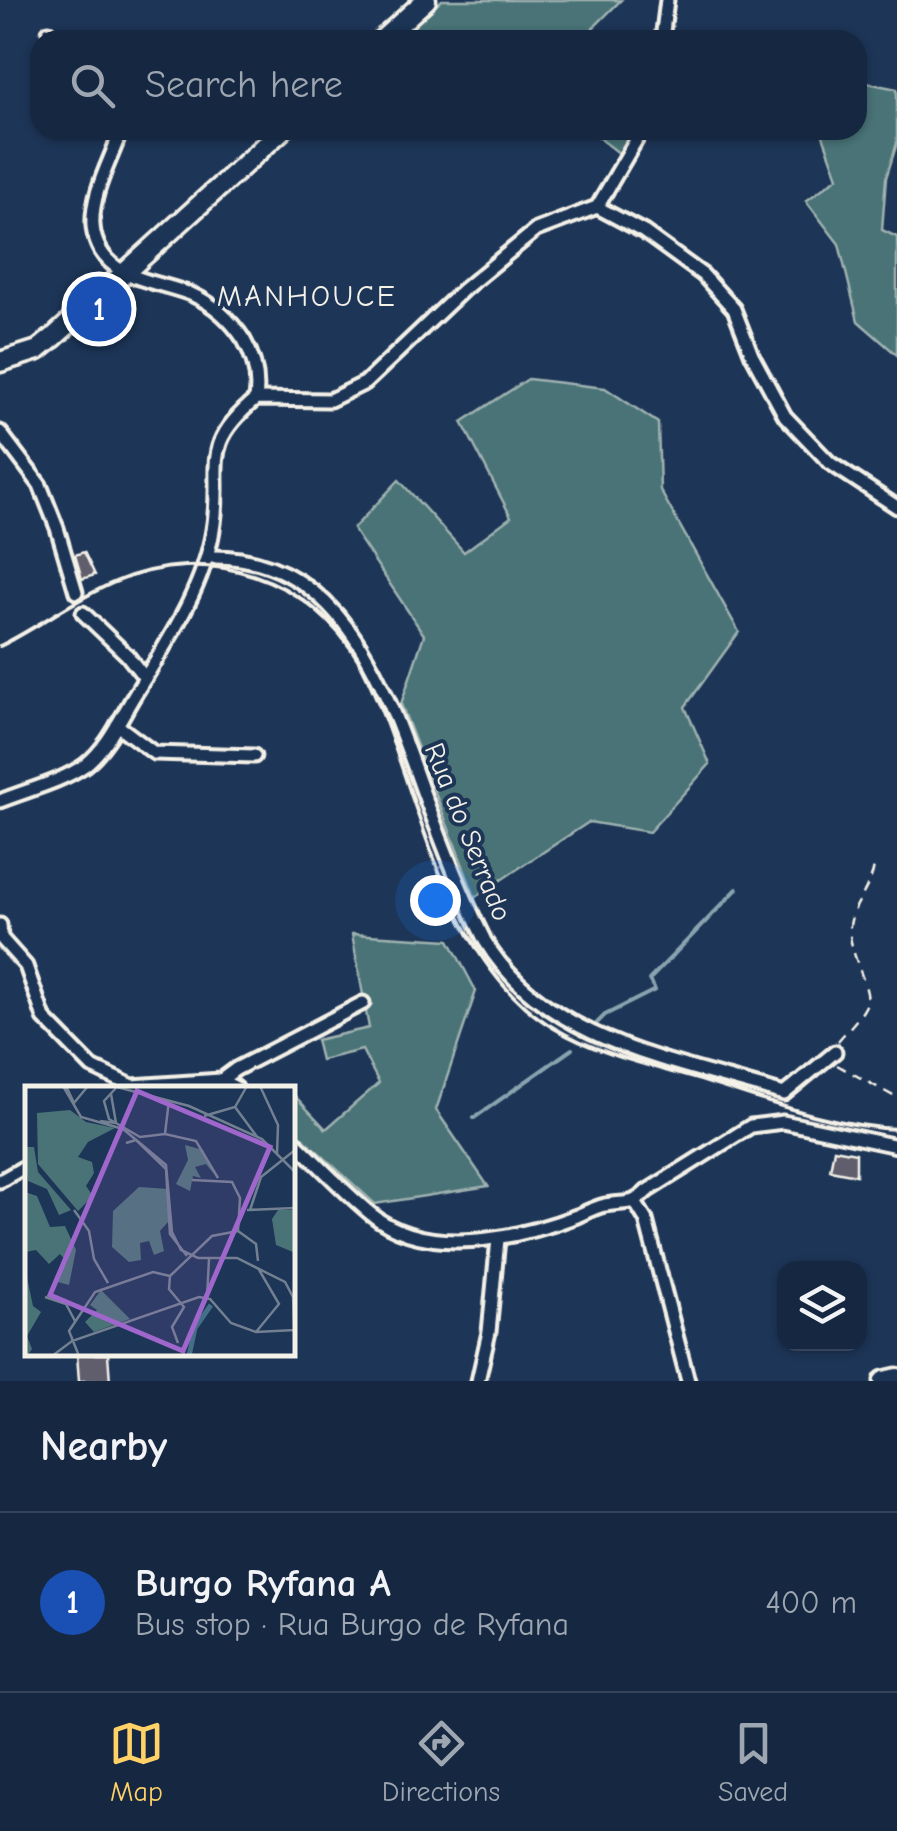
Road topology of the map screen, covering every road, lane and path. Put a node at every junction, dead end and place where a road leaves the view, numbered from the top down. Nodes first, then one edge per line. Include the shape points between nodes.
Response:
1 (426, 0) edge
2 (667, 0) edge
3 (393, 30) edge
4 (663, 30) edge
5 (118, 140) edge
6 (271, 140) edge
7 (636, 140) edge
8 (596, 207) junction
9 (123, 274) junction
10 (0, 362) edge
11 (256, 399) junction
12 (0, 432) edge
13 (897, 508) edge
14 (208, 557) junction
15 (76, 592) dead end
16 (83, 613) dead end
17 (145, 678) junction
18 (117, 725) junction
19 (254, 756) dead end
20 (0, 802) edge
21 (874, 868) dead end
22 (0, 924) edge
23 (0, 939) edge
24 (363, 1003) dead end
25 (832, 1054) junction
26 (220, 1080) junction
27 (128, 1086) edge
28 (143, 1086) edge
29 (232, 1086) edge
30 (897, 1098) edge
31 (295, 1143) edge
32 (897, 1146) edge
33 (25, 1167) edge
34 (0, 1181) edge
35 (635, 1202) junction
36 (498, 1238) junction
37 (897, 1378) edge
38 (478, 1381) edge
39 (688, 1381) edge
40 (884, 1381) edge

1 - 3 main road
2 - 4 street
5 - 9 street via 96,193 93,227 103,255
6 - 9 main road
7 - 8 street
8 - 11 street via 536,230 366,383 330,400
8 - 13 street via 644,232 703,276 734,309 785,416 830,463
9 - 10 main road via 38,350
9 - 11 street via 193,295 233,323 259,378
11 - 14 street via 234,417 218,446
12 - 15 street via 40,485
14 - 17 street
14 - 25 street, Rua do Serrado via 246,561 294,580 358,639 484,941 528,994 626,1045 784,1094
16 - 17 street
17 - 18 street
18 - 19 street via 154,754
18 - 20 street via 87,763
21 - 25 path via 850,923 851,954 867,1004
22 - 23 street
23 - 27 street via 26,966 44,1018 56,1032 92,1067
24 - 26 street
25 - 30 path via 843,1071
26 - 28 street
26 - 29 street
31 - 36 street via 372,1215 401,1232
32 - 35 street via 769,1122 752,1126
33 - 34 street
35 - 36 street
35 - 39 street via 646,1220
36 - 38 street
37 - 40 main road

